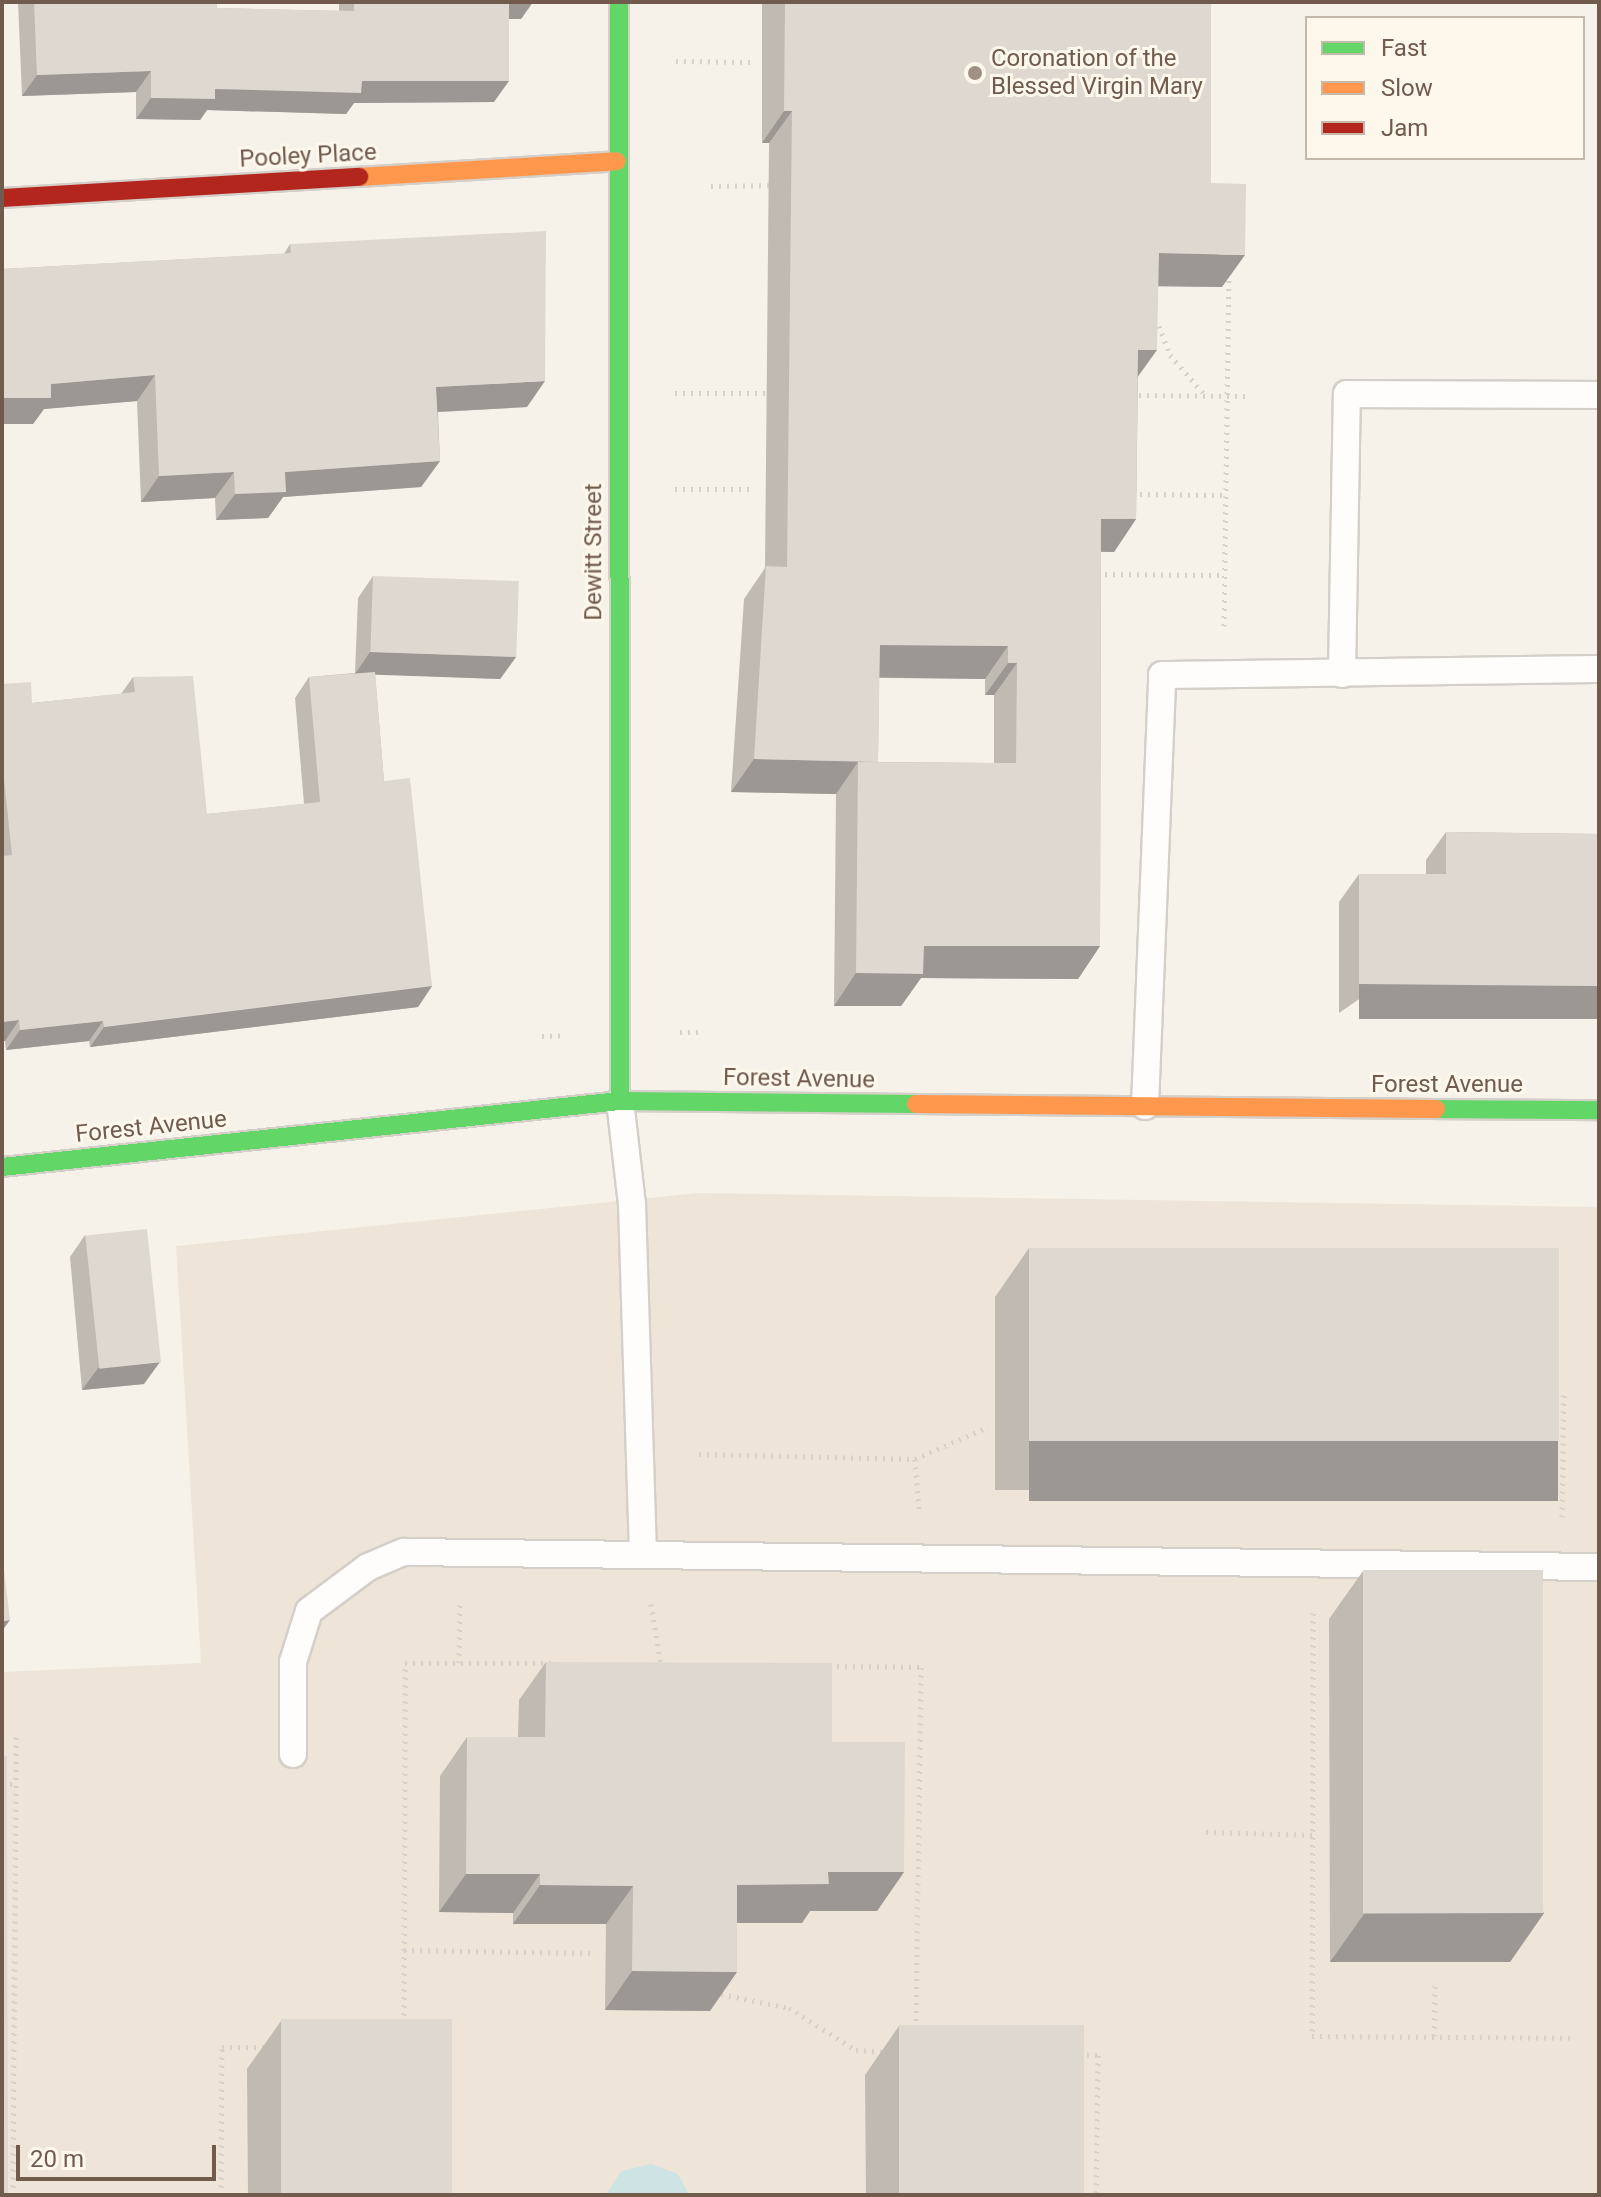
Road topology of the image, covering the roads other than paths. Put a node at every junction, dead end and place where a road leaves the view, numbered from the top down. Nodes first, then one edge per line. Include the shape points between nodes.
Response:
1 (619, 2) edge
2 (617, 161) junction
3 (2, 198) edge
4 (1597, 395) edge
5 (1599, 669) edge
6 (1342, 674) junction
7 (620, 1101) junction
8 (1145, 1106) junction
9 (1599, 1110) edge
10 (2, 1167) edge
11 (643, 1552) junction
12 (1599, 1567) edge
13 (293, 1754) dead end

1 - 2 street, Dewitt Street
2 - 3 street, Pooley Place
2 - 7 street, Dewitt Street
4 - 6 lane via 1347,394
5 - 6 lane
6 - 8 lane via 1162,675
7 - 8 street, Forest Avenue
7 - 10 street, Forest Avenue
7 - 11 lane via 632,1204
8 - 9 street, Forest Avenue
11 - 12 lane
11 - 13 lane via 404,1552 368,1567 309,1611 293,1662

